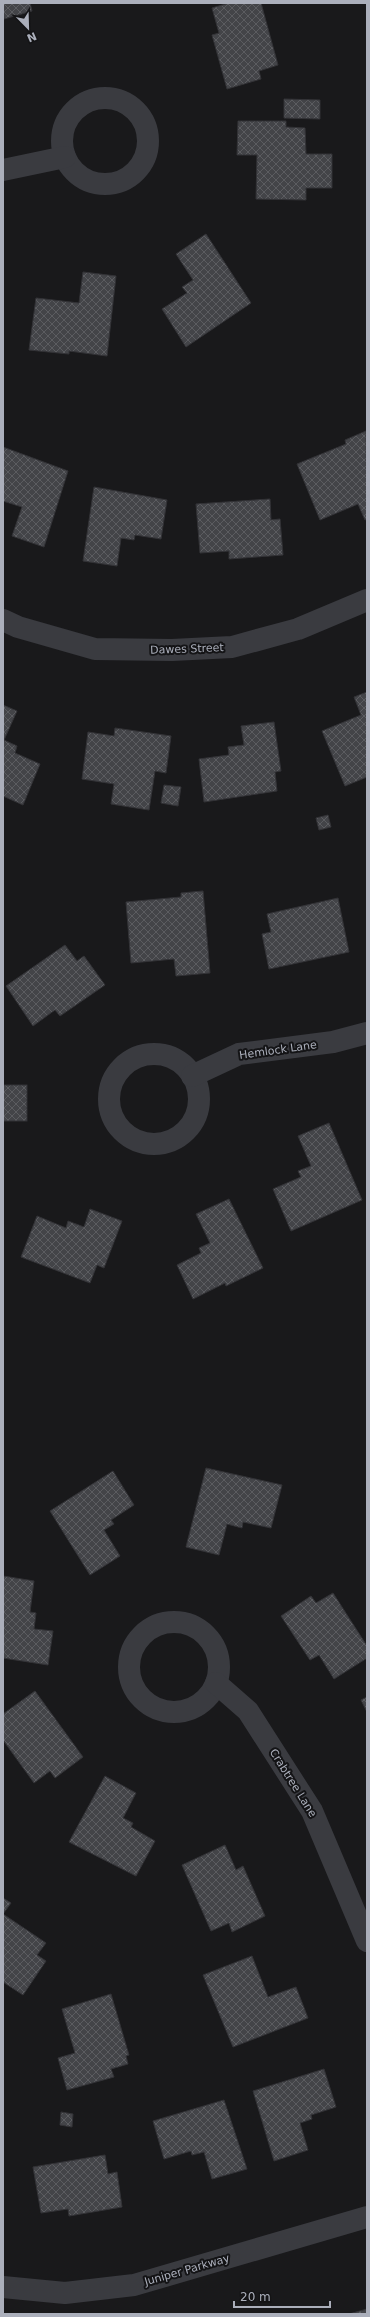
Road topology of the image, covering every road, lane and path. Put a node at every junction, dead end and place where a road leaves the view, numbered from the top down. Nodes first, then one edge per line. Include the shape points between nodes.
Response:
1 (65, 157) dead end
2 (3, 170) edge
3 (367, 600) edge
4 (3, 620) edge
5 (367, 1033) edge
6 (192, 1076) junction
7 (216, 1683) junction
8 (367, 1941) edge
9 (367, 2217) edge
10 (3, 2287) edge

1 - 2 street
3 - 4 street, Dawes Street via 298,629 232,647 172,650 95,649 18,627
5 - 6 street, Hemlock Lane via 333,1042 239,1054
6 - 6 street via 199,1093 198,1109 183,1133 171,1141 156,1144 142,1142 129,1136 118,1126 111,1114 109,1099 112,1084 119,1071 130,1061 144,1055 159,1054 174,1058 186,1067
7 - 7 street via 204,1702 191,1710 161,1712 147,1705 136,1694 130,1681 128,1666 131,1651 138,1638 150,1628 164,1623 179,1622 194,1626 206,1634 215,1647 219,1661 219,1676
7 - 8 street, Crabtree Lane via 248,1712 312,1812
9 - 10 street, Juniper Parkway via 134,2285 65,2293

